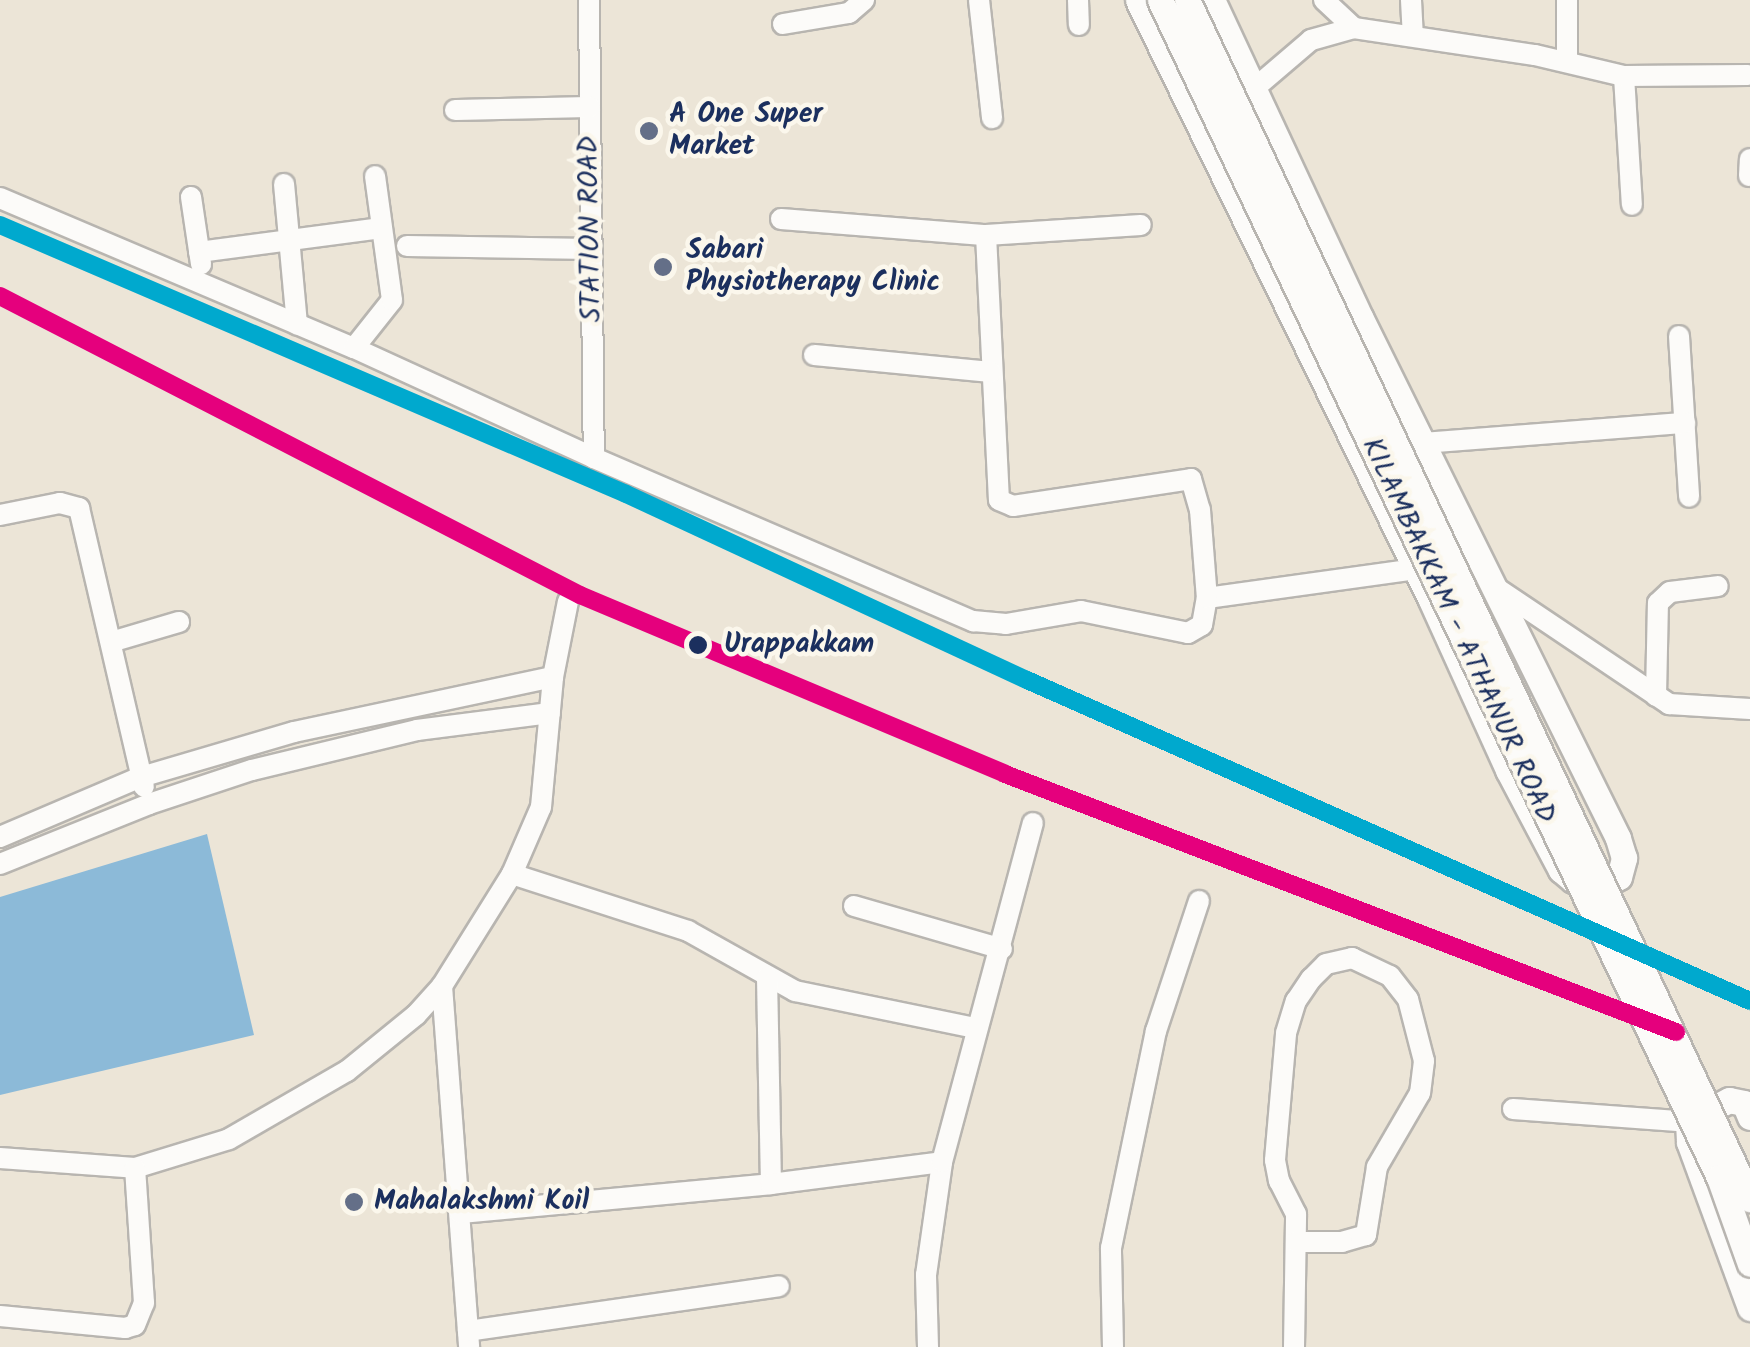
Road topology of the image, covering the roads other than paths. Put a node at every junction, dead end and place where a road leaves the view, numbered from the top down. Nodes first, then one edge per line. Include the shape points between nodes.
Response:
1 (588, 0) edge
2 (864, 0) edge
3 (979, 0) edge
4 (1078, 0) edge
5 (1138, 0) edge
6 (1160, 0) edge
7 (1187, 0) edge
8 (1212, 0) edge
9 (1324, 0) edge
10 (1411, 0) edge
11 (1568, 0) edge
12 (782, 24) dead end
13 (1078, 25) dead end
14 (1354, 28) junction
15 (1414, 35) junction
16 (1566, 62) junction
17 (1624, 76) junction
18 (1749, 76) edge
19 (1256, 87) junction
20 (590, 107) junction
21 (454, 110) dead end
22 (992, 118) dead end
23 (1750, 159) edge
24 (375, 176) dead end
25 (1750, 176) edge
26 (284, 184) dead end
27 (191, 196) dead end
28 (0, 198) edge
29 (1632, 204) dead end
30 (781, 219) dead end
31 (1141, 225) dead end
32 (382, 228) junction
33 (986, 235) junction
34 (290, 242) junction
35 (406, 246) dead end
36 (591, 249) junction
37 (199, 252) junction
38 (202, 284) junction
39 (297, 324) junction
40 (1679, 336) dead end
41 (354, 348) junction
42 (814, 355) dead end
43 (991, 372) junction
44 (1686, 423) junction
45 (1422, 443) junction
46 (594, 458) junction
47 (1690, 496) dead end
48 (0, 514) edge
49 (1416, 569) junction
50 (1493, 586) junction
51 (1718, 586) dead end
52 (1207, 598) junction
53 (568, 602) dead end
54 (178, 622) dead end
55 (111, 642) junction
56 (554, 677) junction
57 (1656, 696) junction
58 (1750, 709) edge
59 (550, 713) junction
60 (141, 777) junction
61 (149, 804) junction
62 (1033, 823) dead end
63 (0, 837) edge
64 (0, 864) edge
65 (512, 874) junction
66 (1199, 901) dead end
67 (854, 906) dead end
68 (1002, 949) junction
69 (767, 978) junction
70 (442, 986) junction
71 (976, 1028) junction
72 (1514, 1109) dead end
73 (1750, 1117) edge
74 (1688, 1122) junction
75 (0, 1158) edge
76 (942, 1162) junction
77 (135, 1168) junction
78 (771, 1184) junction
79 (1750, 1199) edge
80 (460, 1213) junction
81 (1296, 1242) junction
82 (1750, 1264) edge
83 (778, 1286) dead end
84 (1750, 1308) edge
85 (0, 1316) edge
86 (468, 1339) edge
87 (928, 1347) edge
88 (1114, 1347) edge
89 (1294, 1347) edge

1 - 20 street, STATION ROAD
2 - 12 street via 850,13
3 - 22 street
4 - 13 street
5 - 49 street
6 - 82 street, KILAMBAKKAM - ATHANUR ROAD, bridge via 1718,1177
7 - 79 street, KILAMBAKKAM - ATHANUR ROAD, bridge
8 - 19 street
9 - 14 street
10 - 15 street
11 - 16 street
14 - 15 street
14 - 19 street via 1311,40
15 - 16 street
16 - 17 street
17 - 18 street
17 - 29 street
19 - 45 street
20 - 21 street
20 - 36 street, STATION ROAD
23 - 25 street
24 - 32 street
26 - 34 street
27 - 37 street
28 - 38 street
30 - 33 street
31 - 33 street
32 - 34 street
32 - 41 street via 392,300
33 - 43 street
34 - 37 street
34 - 39 street
35 - 36 street
36 - 46 street, STATION ROAD
37 - 38 street
38 - 39 street
39 - 41 street
40 - 44 street
41 - 46 street
42 - 43 street
43 - 52 street via 999,500 1013,506 1191,479
44 - 45 street
44 - 47 street
45 - 50 street
46 - 52 street via 973,621 1006,624 1081,611 1188,634 1202,624
48 - 55 street via 60,503 79,508
49 - 50 street
49 - 50 street via 1561,870 1573,880 1605,885 1619,877 1624,858 1618,838
49 - 52 street
50 - 57 street
51 - 57 street via 1670,592 1658,603
53 - 56 street
54 - 55 street
55 - 60 street
56 - 59 street
56 - 60 street via 353,716
57 - 58 street via 1669,704
59 - 61 street via 417,730 252,770
59 - 65 street via 541,807
60 - 61 street
60 - 63 street
61 - 64 street
62 - 68 street
65 - 69 street via 688,930
65 - 70 street
66 - 88 street via 1156,1032 1111,1248
67 - 68 street
68 - 71 street
69 - 71 street via 848,1004
69 - 78 street
70 - 77 street via 347,1071 230,1139
70 - 80 street
71 - 76 street
72 - 74 street
73 - 74 street via 1744,1104 1730,1100
74 - 84 street via 1689,1142
75 - 77 street
76 - 78 street
76 - 87 street via 926,1275
77 - 85 street via 144,1303 135,1324
78 - 80 street
80 - 86 street
81 - 81 street via 1366,1235 1377,1167 1420,1093 1424,1061 1408,999 1390,976 1352,958 1326,964 1311,978 1286,1033 1275,1160 1292,1202
81 - 89 street
83 - 86 street

